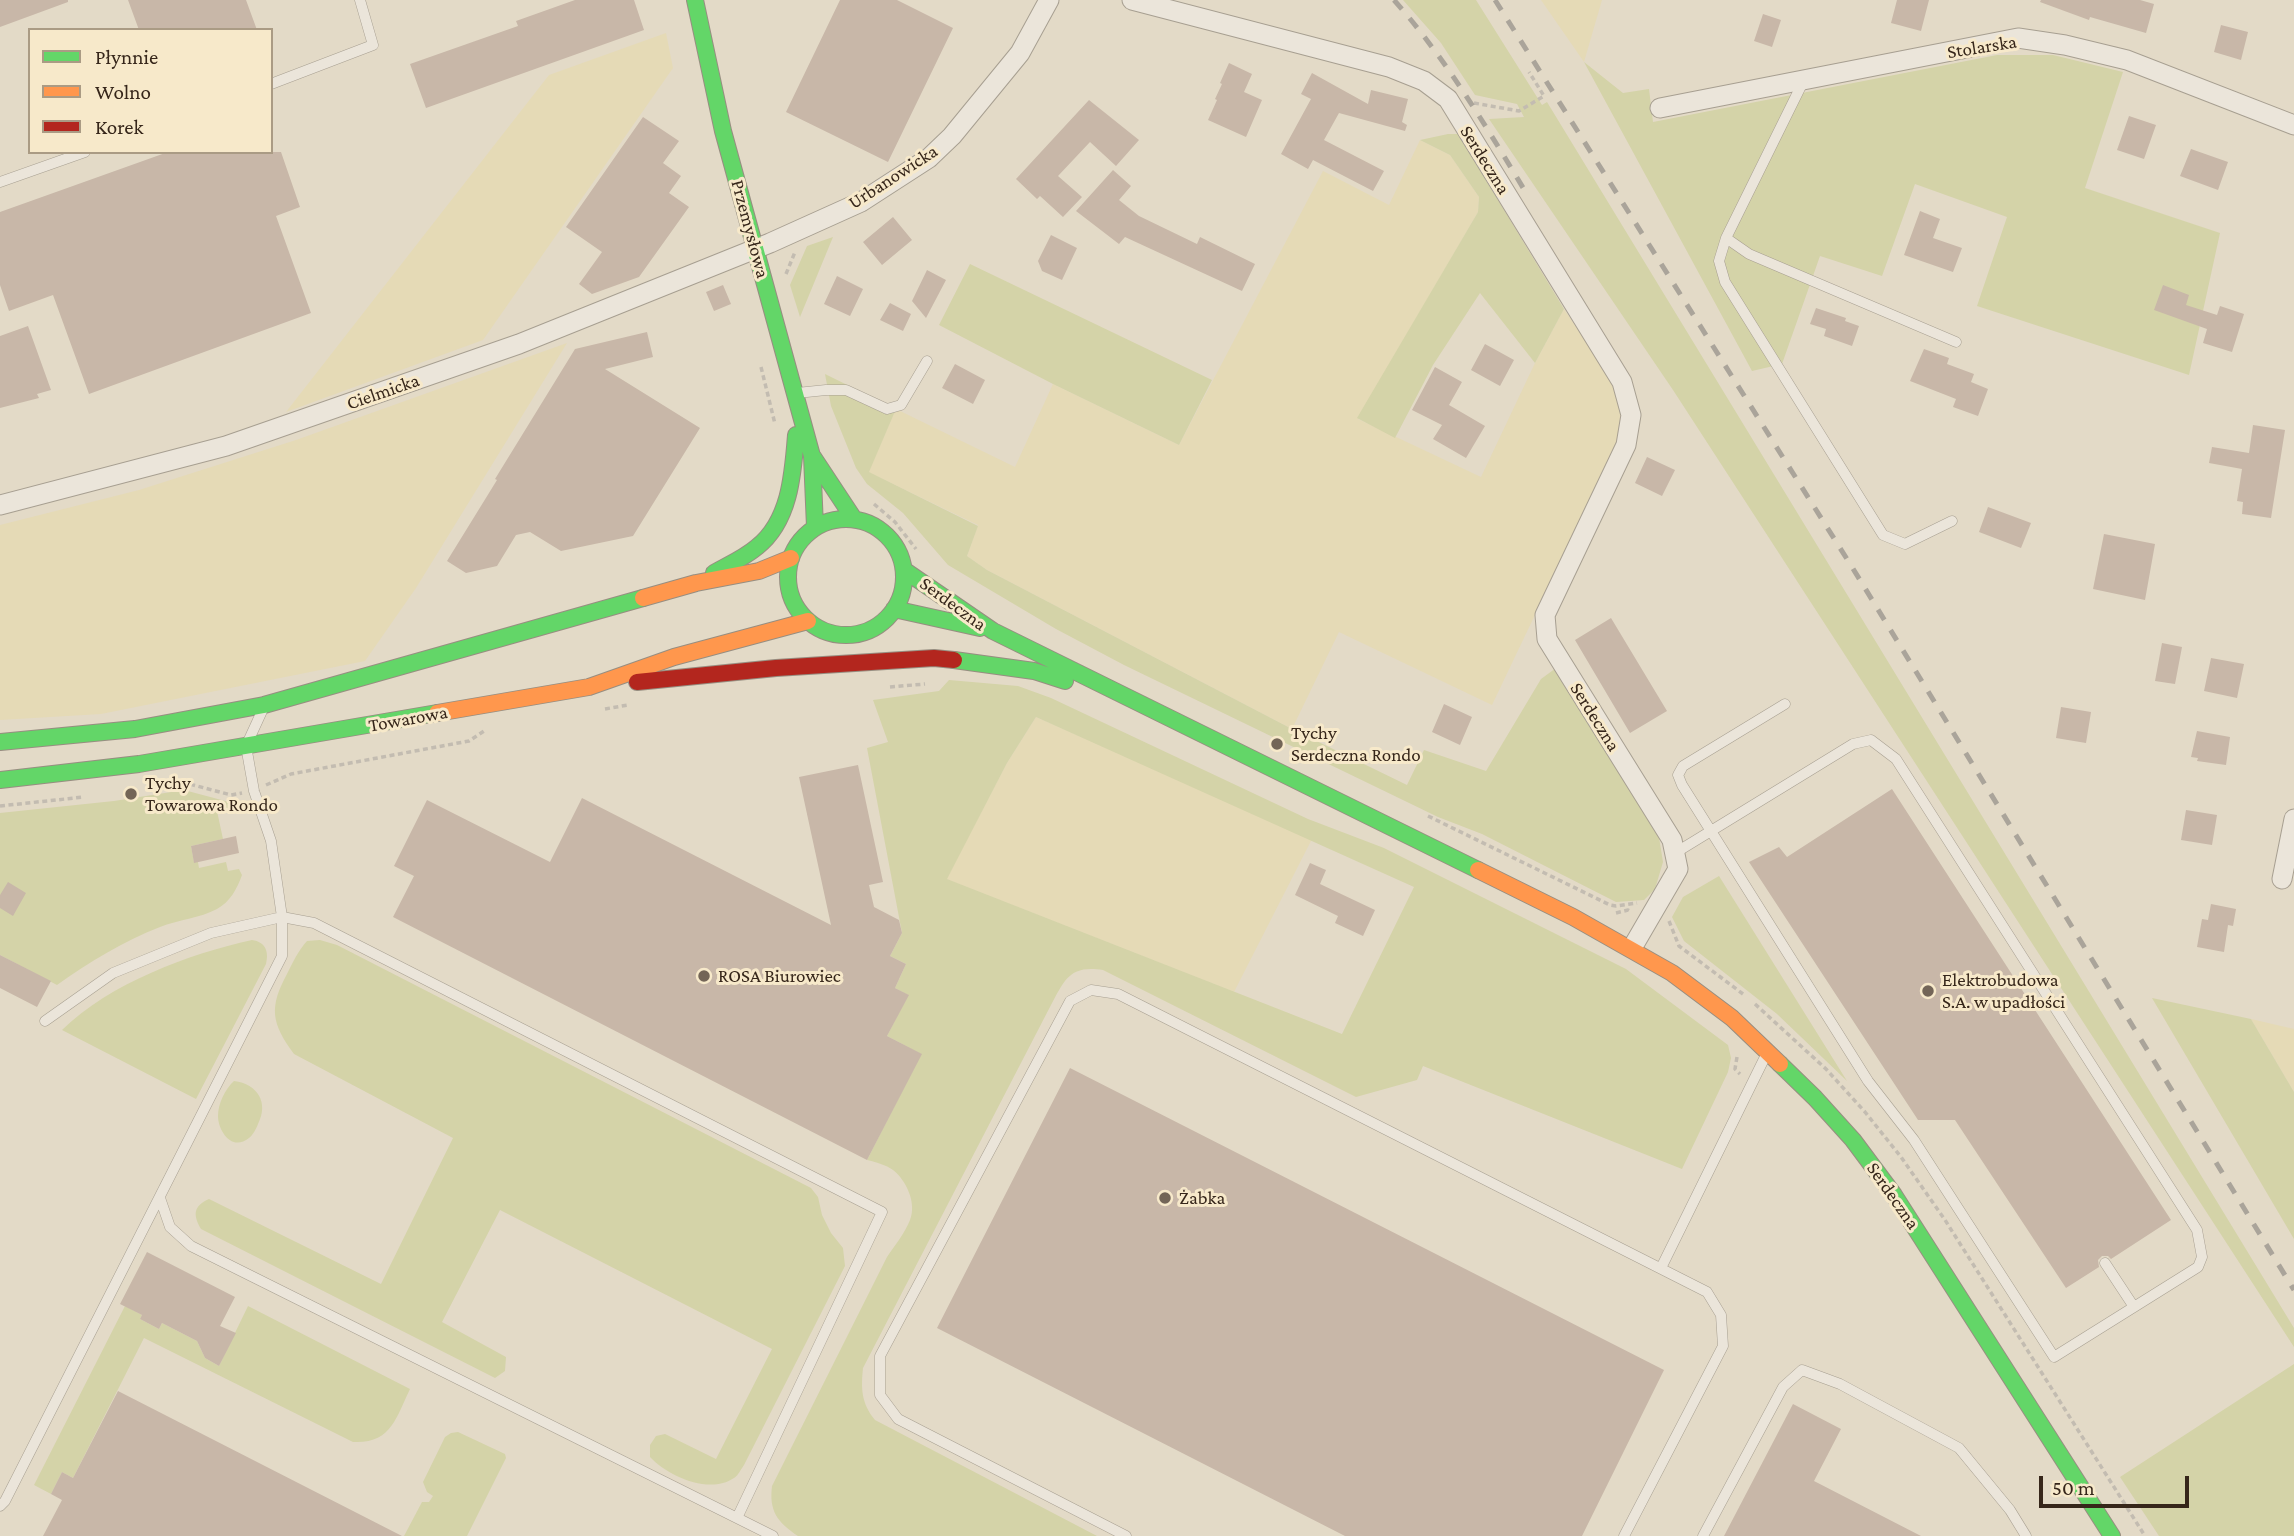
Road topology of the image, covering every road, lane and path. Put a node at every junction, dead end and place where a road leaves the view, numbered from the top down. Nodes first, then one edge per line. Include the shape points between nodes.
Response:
1 (360, 0) edge
2 (695, 0) edge
3 (1049, 0) edge
4 (1132, 0) edge
5 (1529, 72) dead end
6 (1805, 80) junction
7 (273, 83) edge
8 (1448, 99) junction
9 (1660, 108) dead end
10 (2294, 125) edge
11 (79, 154) edge
12 (0, 182) edge
13 (1726, 238) junction
14 (756, 248) junction
15 (1956, 342) dead end
16 (927, 360) dead end
17 (761, 364) dead end
18 (797, 401) junction
19 (775, 425) dead end
20 (812, 456) junction
21 (872, 502) dead end
22 (0, 505) edge
23 (854, 519) junction
24 (1952, 521) dead end
25 (815, 527) junction
26 (923, 557) dead end
27 (791, 558) junction
28 (904, 570) junction
29 (696, 583) junction
30 (894, 610) junction
31 (808, 621) junction
32 (992, 631) junction
33 (589, 687) junction
34 (1140, 703) junction
35 (1785, 704) dead end
36 (264, 705) junction
37 (629, 705) dead end
38 (603, 709) dead end
39 (495, 727) dead end
40 (0, 741) edge
41 (246, 746) junction
42 (0, 780) edge
43 (170, 784) dead end
44 (254, 791) junction
45 (91, 796) dead end
46 (0, 806) edge
47 (1428, 816) dead end
48 (2294, 820) edge
49 (1711, 831) junction
50 (1675, 853) junction
51 (2282, 880) dead end
52 (1643, 904) dead end
53 (282, 917) junction
54 (1667, 917) dead end
55 (1674, 934) dead end
56 (1632, 948) junction
57 (45, 1021) dead end
58 (1768, 1052) junction
59 (1737, 1055) dead end
60 (1752, 1085) junction
61 (160, 1198) junction
62 (2105, 1263) dead end
63 (1661, 1268) junction
64 (2134, 1307) junction
65 (0, 1506) edge
66 (737, 1518) junction
67 (772, 1536) edge
68 (1126, 1536) edge
69 (1624, 1536) edge
70 (1703, 1536) edge
71 (2026, 1536) edge
72 (2112, 1536) edge

1 - 7 lane via 373,44
2 - 14 street, Przemysłowa via 723,131
3 - 14 street, Urbanowicka via 1003,76 929,158 861,202
4 - 8 street, Serdeczna via 1389,67 1423,81
5 - 8 path via 1544,96 1519,111
6 - 9 street, Stolarska
6 - 10 street, Stolarska via 2018,38 2127,60
6 - 13 lane
8 - 50 street, Serdeczna via 1622,382 1631,415 1626,445 1545,615 1547,639 1672,840
11 - 12 lane
13 - 15 lane via 1749,254
13 - 24 lane via 1719,261 1725,282 1883,535 1905,544
14 - 18 street, Przemysłowa
14 - 22 street, Cielmicka via 519,344 289,425
16 - 18 lane via 901,405 887,409 846,390 825,390
17 - 19 path
18 - 20 street, Przemysłowa
18 - 29 street via 792,481 782,514 765,540
20 - 23 street, Przemysłowa
20 - 25 street, Przemysłowa
21 - 26 path
23 - 25 street
23 - 28 street via 882,531
25 - 27 street
27 - 29 street via 759,571
27 - 31 street via 788,585 798,611
28 - 30 street via 901,597
28 - 32 street, Serdeczna
29 - 36 street
30 - 31 street via 883,622 853,635 821,630
30 - 32 street, Serdeczna
31 - 33 street, Towarowa via 674,657
32 - 34 street
33 - 34 street via 934,658 1034,671
33 - 41 street, Towarowa
34 - 56 street, Serdeczna
35 - 49 lane via 1683,766 1678,775 1682,785
36 - 40 street via 135,729
36 - 41 lane
37 - 38 path
39 - 44 path via 438,748 291,774
41 - 42 street, Towarowa
41 - 44 lane
43 - 44 path via 183,782 231,795
44 - 53 lane via 271,841
45 - 46 path
47 - 52 path via 1610,905
48 - 51 street
49 - 50 lane
49 - 64 lane via 1868,1081 1913,1140 2054,1357
49 - 64 lane via 1853,744 1871,740 1896,758 2197,1230 2202,1257 2198,1267
50 - 56 street via 1678,869
53 - 57 lane via 211,933 113,973
53 - 61 lane via 282,956
53 - 66 lane via 314,923 882,1212
54 - 55 path
56 - 58 street, Serdeczna via 1732,1018
58 - 60 lane
58 - 72 street, Serdeczna via 1853,1140 1894,1195
59 - 60 path via 1735,1069
60 - 63 lane
61 - 65 lane
61 - 66 lane via 170,1227 191,1246
62 - 64 lane
63 - 68 lane via 1118,994 1091,990 1070,1001 880,1356 880,1395 898,1419
63 - 69 lane via 1707,1292 1721,1315 1723,1346
66 - 67 lane
70 - 71 lane via 1783,1387 1802,1370 1840,1384 1959,1448

